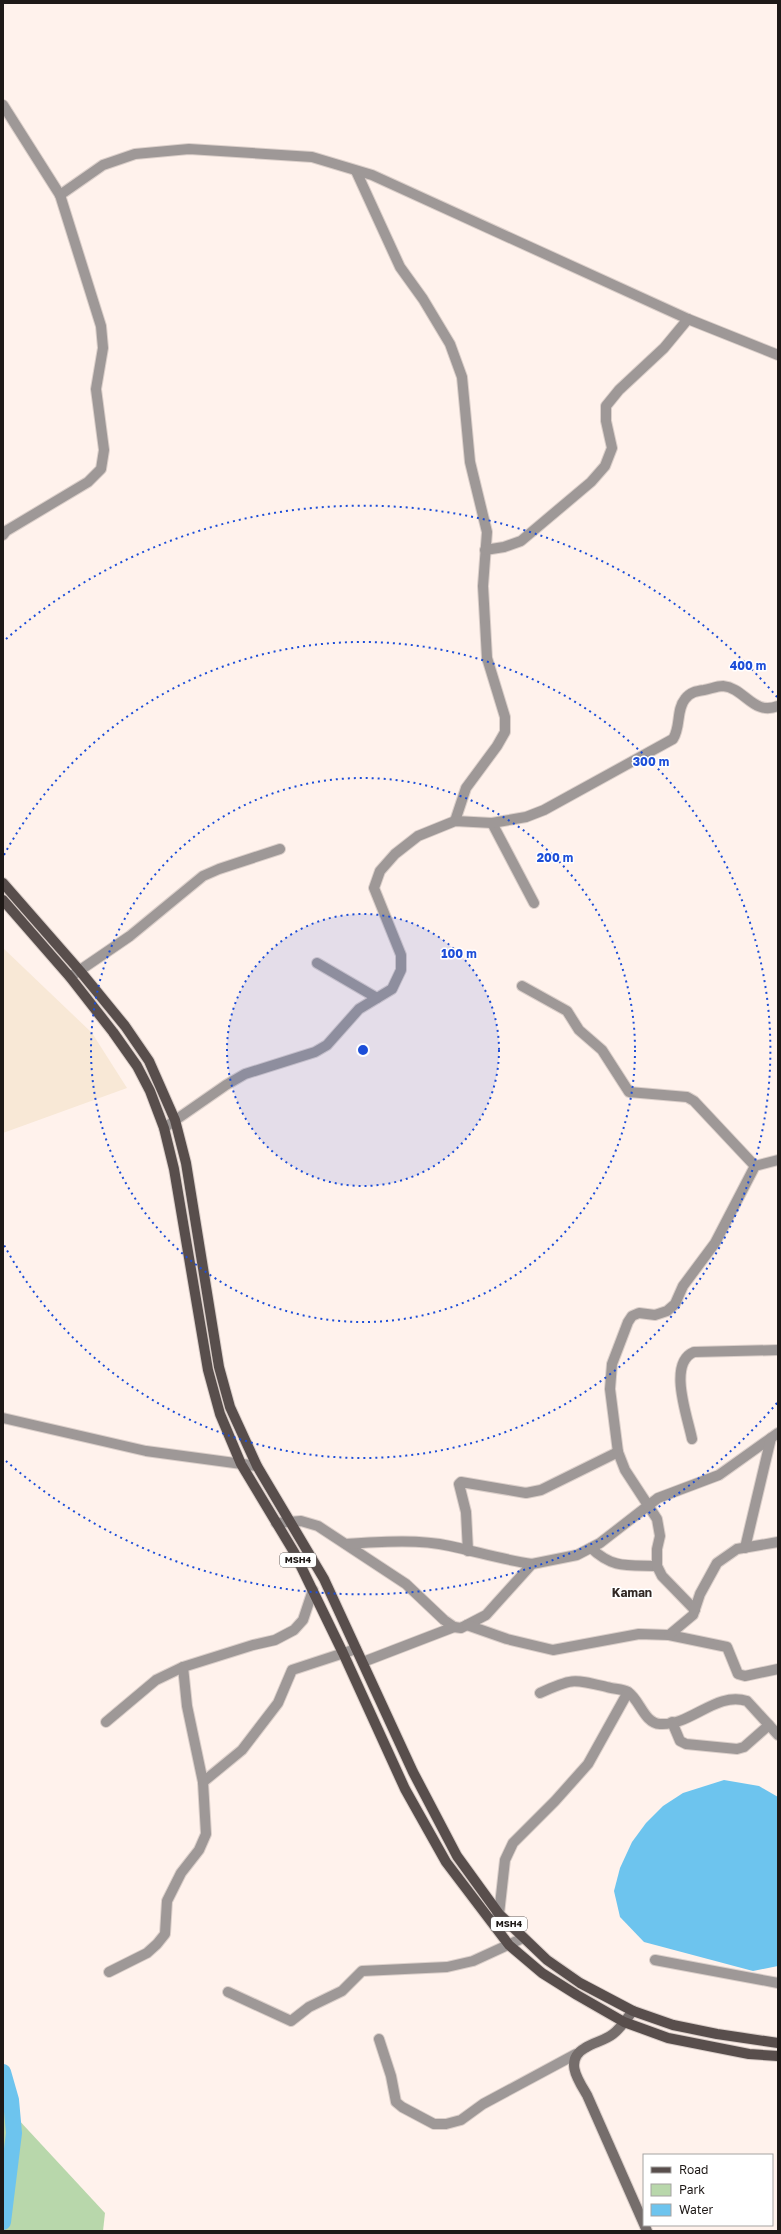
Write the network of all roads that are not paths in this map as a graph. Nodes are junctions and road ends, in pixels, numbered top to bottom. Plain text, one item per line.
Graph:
1 (3, 105) edge
2 (356, 171) junction
3 (60, 195) junction
4 (688, 319) junction
5 (778, 355) edge
6 (3, 536) edge
7 (485, 550) junction
8 (778, 706) edge
9 (455, 821) junction
10 (492, 823) junction
11 (280, 849) dead end
12 (3, 883) edge
13 (3, 900) edge
14 (534, 903) dead end
15 (317, 963) dead end
16 (80, 971) junction
17 (70, 977) junction
18 (522, 986) dead end
19 (377, 998) junction
20 (175, 1120) junction
21 (164, 1128) junction
22 (778, 1160) edge
23 (755, 1166) junction
24 (778, 1350) edge
25 (3, 1418) edge
26 (776, 1434) edge
27 (692, 1439) dead end
28 (618, 1452) junction
29 (241, 1464) junction
30 (257, 1466) junction
31 (649, 1506) junction
32 (291, 1522) junction
33 (276, 1523) junction
34 (778, 1542) edge
35 (346, 1544) junction
36 (591, 1548) junction
37 (745, 1548) junction
38 (468, 1551) junction
39 (532, 1564) junction
40 (657, 1566) junction
41 (313, 1590) junction
42 (695, 1610) junction
43 (467, 1625) junction
44 (454, 1626) junction
45 (669, 1635) junction
46 (356, 1649) junction
47 (343, 1654) junction
48 (363, 1662) junction
49 (183, 1667) junction
50 (778, 1670) edge
51 (628, 1692) junction
52 (540, 1693) dead end
53 (106, 1722) dead end
54 (672, 1722) junction
55 (769, 1726) junction
56 (778, 1735) edge
57 (203, 1782) junction
58 (499, 1914) junction
59 (490, 1923) junction
60 (523, 1938) junction
61 (509, 1945) junction
62 (655, 1960) dead end
63 (109, 1972) dead end
64 (778, 1983) edge
65 (228, 1992) dead end
66 (633, 2011) junction
67 (624, 2022) junction
68 (379, 2039) dead end
69 (778, 2043) edge
70 (576, 2054) junction
71 (778, 2056) edge
72 (643, 2222) edge

1 - 3 street
2 - 3 street
2 - 4 street
2 - 7 street
3 - 6 street
4 - 5 street
4 - 7 street
7 - 9 street
8 - 10 street
9 - 10 street
9 - 19 street
10 - 14 street
11 - 16 street
12 - 16 main road, MSH4
13 - 17 main road, MSH4
15 - 19 street
16 - 17 street
16 - 20 main road, MSH4
17 - 21 main road, MSH4
18 - 23 street
19 - 20 street
20 - 21 street
20 - 30 main road, MSH4
21 - 29 main road, MSH4
22 - 23 street
23 - 28 street
24 - 27 street
25 - 29 street
26 - 31 street
26 - 37 street
28 - 31 street
28 - 38 street
29 - 30 street
29 - 33 main road, MSH4
30 - 32 main road, MSH4
31 - 36 street
31 - 40 street
32 - 33 street
32 - 35 street
32 - 46 main road, MSH4
33 - 41 main road, MSH4
34 - 37 street
35 - 38 street
35 - 44 street
36 - 39 street
36 - 40 street
37 - 42 street
38 - 39 street
39 - 43 street
40 - 42 street
41 - 47 main road, MSH4
41 - 49 street
42 - 45 street
43 - 44 street
43 - 45 street
44 - 48 street
45 - 50 street
46 - 47 street
46 - 48 main road, MSH4
47 - 57 street
47 - 59 main road, MSH4
48 - 58 main road, MSH4
49 - 53 street
49 - 57 street
51 - 52 street
51 - 54 street
51 - 58 street
54 - 55 street
54 - 55 street
55 - 56 street
57 - 63 street
58 - 59 street
58 - 60 main road, MSH4
59 - 61 main road, MSH4
60 - 61 street
60 - 66 main road, MSH4
61 - 65 street
61 - 67 main road, MSH4
62 - 64 street
66 - 67 street
66 - 69 main road, MSH4
67 - 70 street
67 - 71 main road, MSH4
68 - 70 street
70 - 72 street

